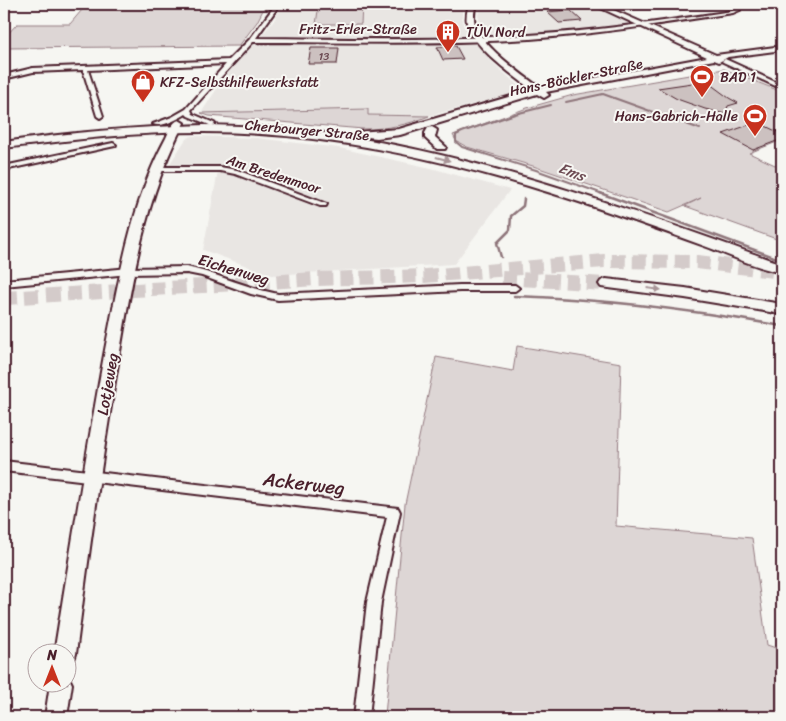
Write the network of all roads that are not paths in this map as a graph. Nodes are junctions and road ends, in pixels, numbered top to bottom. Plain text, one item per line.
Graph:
1 (12, 4) edge
2 (278, 4) edge
3 (472, 4) edge
4 (595, 4) edge
5 (734, 4) edge
6 (4, 7) edge
7 (644, 25) junction
8 (482, 39) junction
9 (252, 40) junction
10 (778, 49) edge
11 (721, 60) junction
12 (231, 62) junction
13 (85, 68) junction
14 (4, 77) edge
15 (782, 86) edge
16 (542, 93) junction
17 (188, 110) junction
18 (100, 116) dead end
19 (156, 124) junction
20 (212, 124) junction
21 (177, 126) junction
22 (432, 130) junction
23 (360, 138) junction
24 (4, 139) edge
25 (397, 140) junction
26 (4, 145) edge
27 (113, 145) dead end
28 (441, 148) junction
29 (4, 168) edge
30 (156, 169) junction
31 (323, 204) dead end
32 (599, 204) junction
33 (782, 269) edge
34 (129, 272) junction
35 (4, 283) edge
36 (606, 284) tunnel mouth
37 (515, 288) dead end
38 (782, 309) edge
39 (4, 466) edge
40 (90, 477) junction
41 (66, 644) edge
42 (59, 694) edge
43 (56, 717) edge
44 (362, 717) edge

1 - 6 street
2 - 9 street
3 - 8 street
4 - 7 street
5 - 7 street, Fritz-Erler-Straße
7 - 8 street, Fritz-Erler-Straße
7 - 11 street
8 - 9 street, Fritz-Erler-Straße
8 - 16 street
9 - 12 street
10 - 11 street, Hans-Böckler-Straße
11 - 15 street
11 - 16 street, Hans-Böckler-Straße
12 - 13 street
12 - 17 street
13 - 14 street
13 - 18 street
16 - 22 street, Hans-Böckler-Straße
16 - 25 street, Hans-Böckler-Straße
17 - 19 street
17 - 20 street
19 - 21 main road, Cherbourger Straße
19 - 24 main road, Cherbourger Straße
20 - 21 main road, Cherbourger Straße
20 - 23 main road, Cherbourger Straße
21 - 23 main road, Cherbourger Straße
21 - 26 main road, Cherbourger Straße
21 - 30 street, Lotjeweg
22 - 25 street, Hans-Böckler-Straße
22 - 28 street
23 - 25 main road, Cherbourger Straße
23 - 25 street, Hans-Böckler-Straße
25 - 28 main road, Cherbourger Straße
25 -> 32 main road, Cherbourger Straße
27 - 29 street
28 - 32 main road, Cherbourger Straße
30 - 31 street, Am Bredenmoor
30 - 34 street, Lotjeweg
32 - 33 main road, Cherbourger Straße
34 - 35 street, Eichenweg
34 - 37 street, Eichenweg
34 - 40 street, Lotjeweg
36 -> 38 main road
39 - 40 street, Ackerweg
40 - 41 street, Lotjeweg
40 - 44 street, Ackerweg
42 - 43 street

